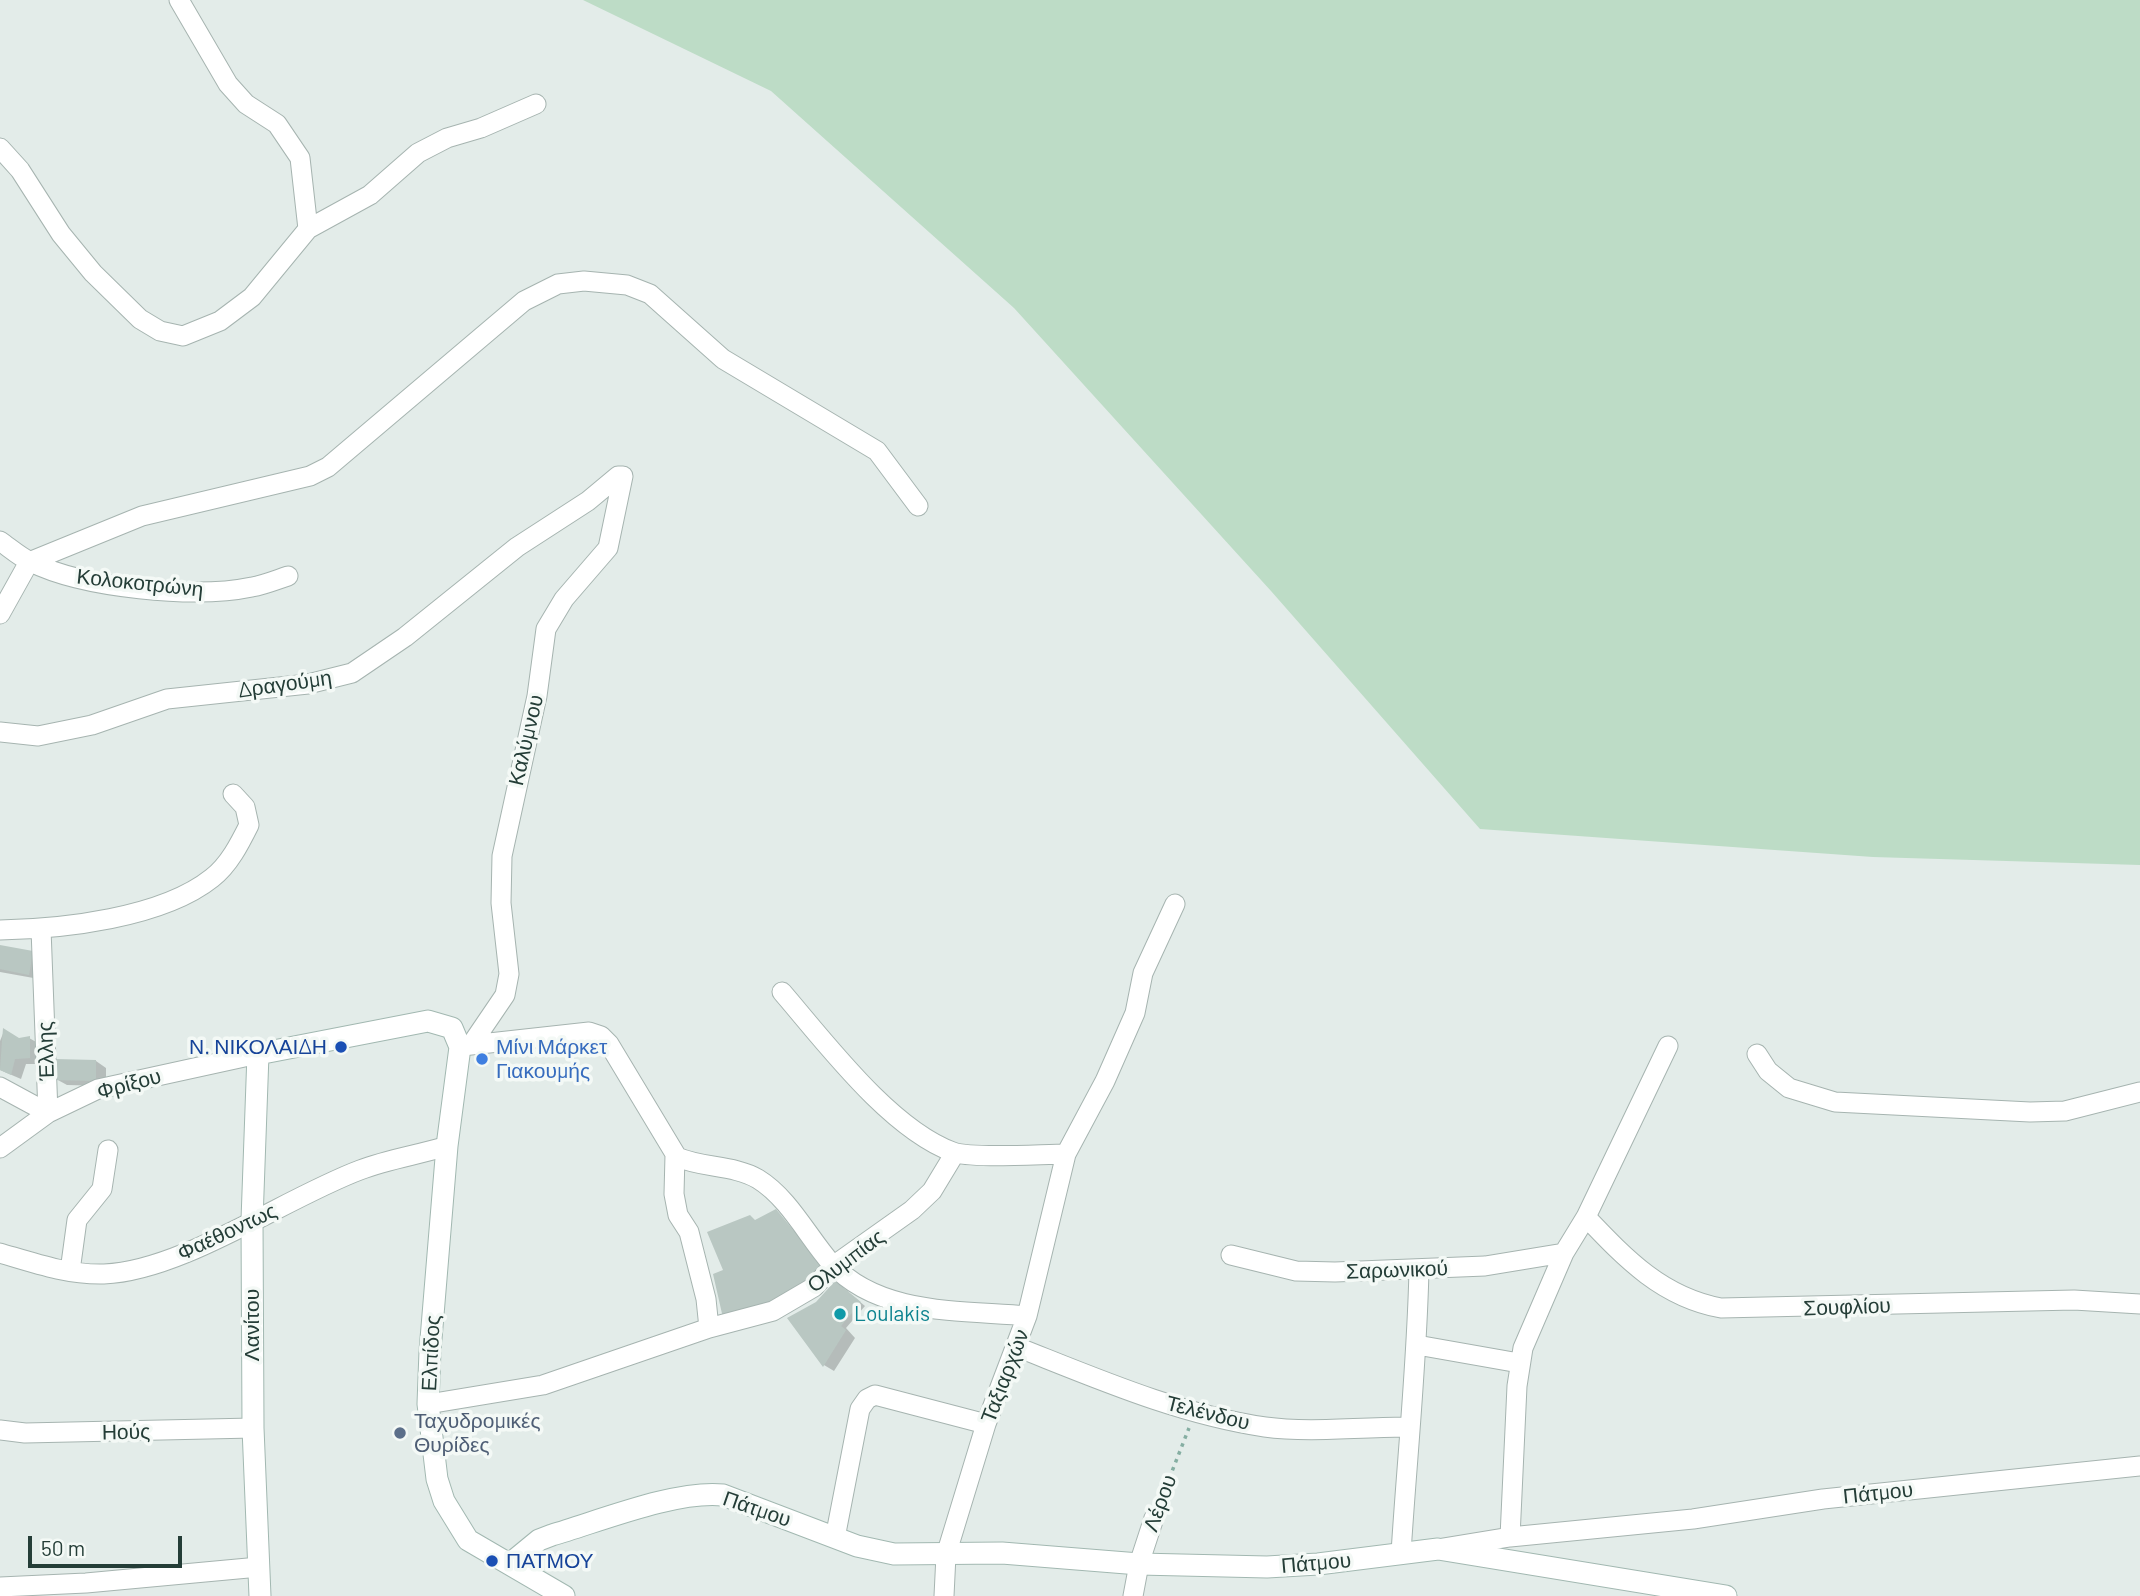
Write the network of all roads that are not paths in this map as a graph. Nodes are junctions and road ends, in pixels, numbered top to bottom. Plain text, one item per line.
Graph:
1 (178, 0) edge
2 (536, 104) dead end
3 (0, 148) edge
4 (308, 229) junction
5 (599, 490) joint
6 (918, 506) dead end
7 (0, 541) edge
8 (29, 562) junction
9 (288, 576) dead end
10 (0, 614) edge
11 (0, 732) edge
12 (233, 793) dead end
13 (1175, 904) dead end
14 (40, 929) junction
15 (0, 930) edge
16 (782, 992) dead end
17 (465, 1046) junction
18 (1668, 1046) dead end
19 (258, 1054) junction
20 (1757, 1054) dead end
21 (0, 1087) edge
22 (2140, 1092) edge
23 (48, 1113) junction
24 (447, 1146) junction
25 (0, 1148) edge
26 (108, 1150) dead end
27 (955, 1153) junction
28 (1066, 1154) junction
29 (675, 1155) junction
30 (1586, 1217) junction
31 (252, 1220) junction
32 (0, 1253) edge
33 (1564, 1253) junction
34 (1231, 1255) dead end
35 (833, 1266) junction
36 (1419, 1269) junction
37 (70, 1271) junction
38 (2140, 1304) edge
39 (1027, 1316) junction
40 (709, 1328) junction
41 (1417, 1345) junction
42 (1017, 1347) junction
43 (1519, 1363) junction
44 (428, 1404) junction
45 (985, 1424) junction
46 (1408, 1427) junction
47 (253, 1428) junction
48 (0, 1430) edge
49 (2140, 1466) edge
50 (1154, 1517) road end
51 (1510, 1537) junction
52 (835, 1538) junction
53 (1438, 1549) junction
54 (1401, 1553) junction
55 (946, 1555) junction
56 (511, 1563) junction
57 (1139, 1563) junction
58 (259, 1567) junction
59 (0, 1587) edge
60 (260, 1596) edge
61 (564, 1596) edge
62 (944, 1596) edge
63 (1133, 1596) edge
64 (1726, 1596) edge

1 - 4 street
2 - 4 street
3 - 4 street
5 - 11 street, Δραγούμη
5 - 17 street, Καλύμνου
6 - 8 street
7 - 8 street, Κολοκοτρώνη
8 - 9 street, Κολοκοτρώνη
8 - 10 street
12 - 14 street
13 - 28 street, Ταξιαρχών
14 - 15 street
14 - 23 street, Έλλης
16 - 27 street
17 - 19 street, Φρίξου
17 - 24 street, Ελπίδος
17 - 29 street
18 - 30 street
19 - 23 street, Φρίξου
19 - 31 street, Λανίτου
20 - 22 street
21 - 23 street
23 - 25 street
24 - 31 street, Φαέθοντως
24 - 44 street, Ελπίδος
26 - 37 street
27 - 28 street
27 - 35 street, Ολυμπίας
28 - 39 street, Ταξιαρχών
29 - 35 street
29 - 40 street
30 - 33 street
30 - 38 street, Σουφλίου
31 - 37 street, Φαέθοντως
31 - 47 street, Λανίτου
32 - 37 street, Φαέθοντως
33 - 36 street, Σαρωνικού
33 - 43 street
34 - 36 street, Σαρωνικού
35 - 39 street
35 - 40 street, Ολυμπίας
36 - 41 street
39 - 42 street, Ταξιαρχών
40 - 44 street, Ολυμπίας
41 - 43 street
41 - 46 street
42 - 45 street, Ταξιαρχών
42 - 46 street, Τελένδου
43 - 51 street
44 - 56 street, Ελπίδος
45 - 52 street
45 - 55 street, Ταξιαρχών
46 - 54 street
47 - 48 street, Ηούς
47 - 58 street, Λανίτου
49 - 51 street, Πάτμου
50 - 57 street, Λέρου
51 - 53 street, Πάτμου
52 - 55 street, Πάτμου
52 - 56 street, Πάτμου
53 - 54 street, Πάτμου
53 - 64 street
54 - 57 street, Πάτμου
55 - 57 street, Πάτμου
55 - 62 street, Ταξιαρχών
56 - 61 street, Ελπίδος
57 - 63 street, Λέρου
58 - 59 street
58 - 60 street, Λανίτου

